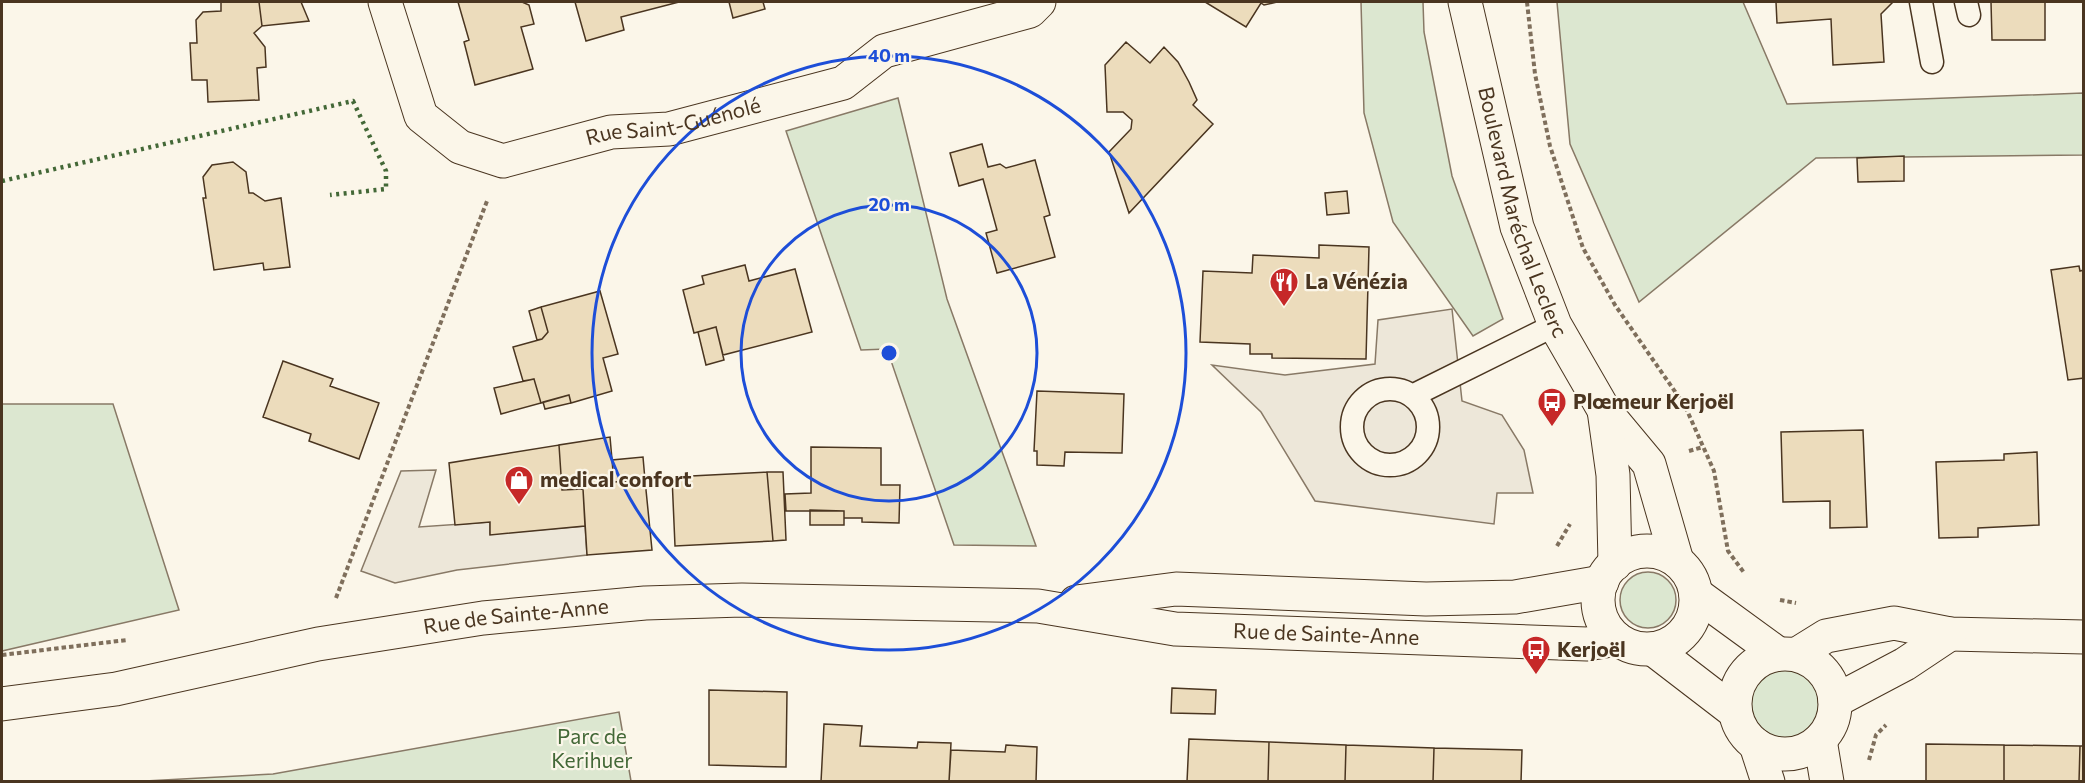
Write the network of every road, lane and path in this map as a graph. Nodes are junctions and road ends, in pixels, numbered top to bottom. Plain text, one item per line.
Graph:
1 (385, 2) edge
2 (1039, 2) edge
3 (1466, 2) edge
4 (1527, 2) edge
5 (1921, 2) edge
6 (1932, 62) dead end
7 (503, 161) junction
8 (1555, 325) junction
9 (1412, 396) dead end
10 (1604, 410) junction
11 (1677, 561) junction
12 (1609, 573) junction
13 (1748, 578) dead end
14 (1695, 594) junction
15 (1773, 598) dead end
16 (335, 601) dead end
17 (1804, 605) dead end
18 (1038, 606) junction
19 (1950, 634) junction
20 (2084, 636) edge
21 (1617, 639) junction
22 (1653, 649) junction
23 (1787, 654) junction
24 (1905, 664) junction
25 (1835, 701) junction
26 (2, 704) edge
27 (1735, 712) junction
28 (1820, 740) junction
29 (1756, 745) junction
30 (1867, 770) dead end
31 (1768, 782) edge
32 (1827, 782) edge

1 - 7 street
2 - 7 street, Rue Saint-Guénolé
3 - 8 street, Boulevard Maréchal Leclerc
4 - 13 path
5 - 6 lane
7 - 16 path
8 - 9 lane
8 - 10 street, Boulevard Maréchal Leclerc
10 - 11 street, Boulevard Maréchal Leclerc
10 - 12 street, Boulevard Maréchal Leclerc
11 - 12 street
11 - 14 street
12 - 18 street, Rue de Sainte-Anne
12 - 21 street
14 - 22 street
14 - 23 street
15 - 17 path
18 - 21 street, Rue de Sainte-Anne
18 - 26 street, Rue de Sainte-Anne
19 - 20 street
19 - 23 street
19 - 24 street
21 - 22 street
22 - 27 street
23 - 25 street
23 - 27 street
24 - 25 street
24 - 30 path
25 - 28 street
27 - 29 street
28 - 29 street
28 - 32 street
29 - 31 street

